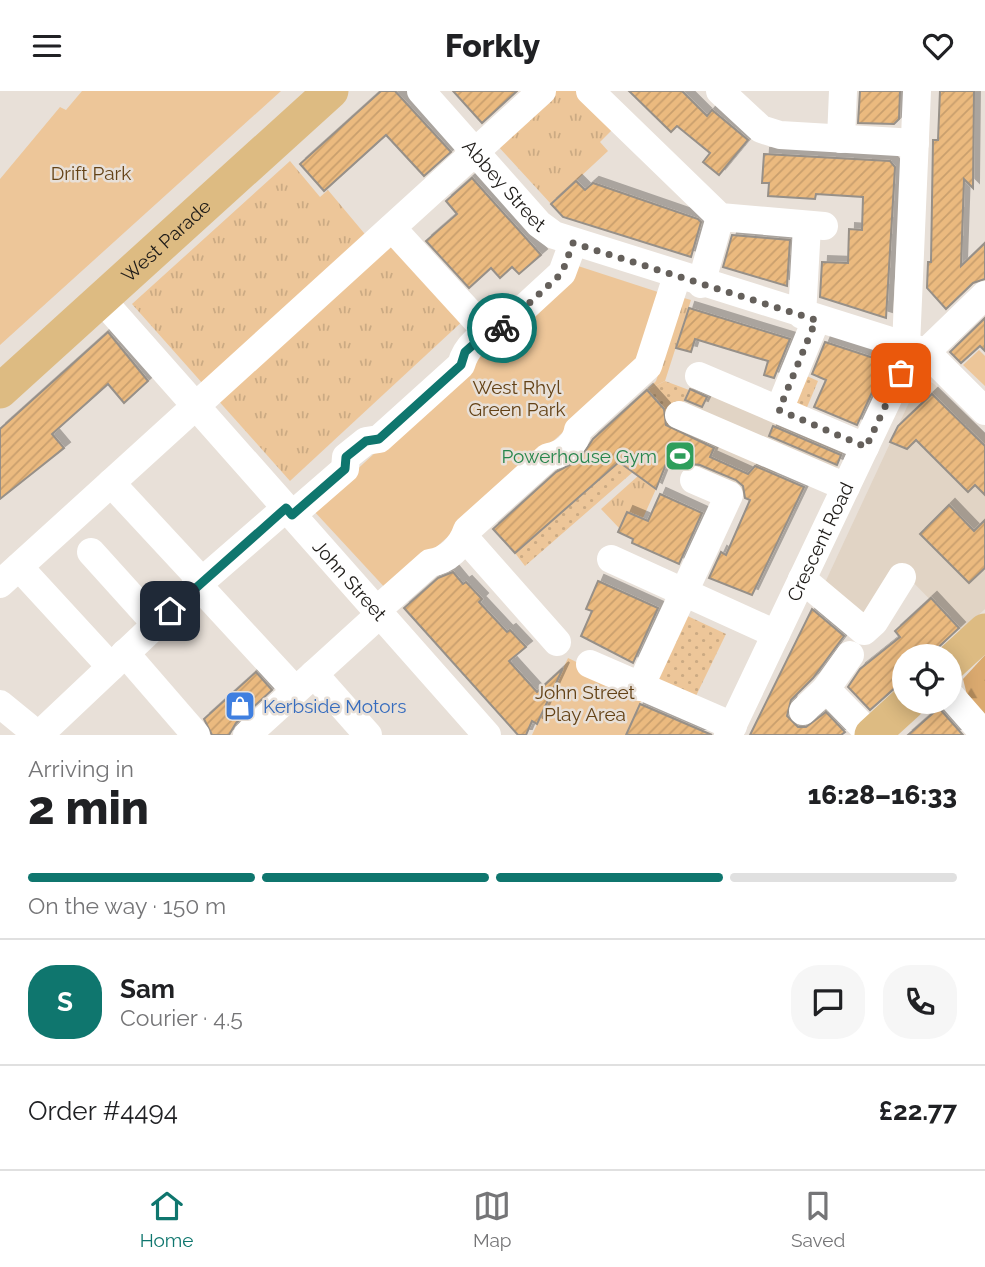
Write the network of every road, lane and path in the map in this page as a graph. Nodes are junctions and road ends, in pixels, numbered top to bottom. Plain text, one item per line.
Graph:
1 (331, 91) edge
2 (421, 91) edge
3 (542, 91) edge
4 (590, 91) edge
5 (720, 91) edge
6 (843, 91) edge
7 (917, 91) edge
8 (841, 139) junction
9 (915, 143) junction
10 (477, 152) junction
11 (720, 217) junction
12 (392, 228) junction
13 (573, 243) junction
14 (689, 280) junction
15 (985, 296) edge
16 (102, 300) junction
17 (809, 318) junction
18 (487, 332) junction
19 (915, 349) junction
20 (699, 376) dead end
21 (0, 391) edge
22 (195, 406) junction
23 (779, 410) junction
24 (985, 411) edge
25 (680, 415) dead end
26 (866, 447) junction
27 (694, 480) dead end
28 (111, 483) junction
29 (846, 487) junction
30 (289, 512) junction
31 (470, 530) junction
32 (91, 552) dead end
33 (611, 559) dead end
34 (9, 575) edge
35 (902, 577) dead end
36 (802, 579) junction
37 (200, 583) junction
38 (536, 591) dead end
39 (684, 592) junction
40 (379, 613) junction
41 (156, 624) junction
42 (985, 631) edge
43 (776, 634) junction
44 (557, 642) dead end
45 (962, 652) edge
46 (850, 655) dead end
47 (118, 660) junction
48 (590, 664) dead end
49 (305, 682) junction
50 (640, 687) junction
51 (826, 689) junction
52 (0, 704) edge
53 (962, 709) edge
54 (803, 711) dead end
55 (895, 714) edge
56 (730, 730) edge
57 (39, 735) edge
58 (196, 735) edge
59 (247, 735) edge
60 (368, 735) edge
61 (487, 735) edge
62 (872, 735) edge
63 (985, 735) edge

1 - 16 main road, West Parade
2 - 10 street, Abbey Street
3 - 10 street
4 - 11 street
5 - 8 street
6 - 8 street
7 - 9 street, Crescent Road
8 - 9 street
9 - 19 street, Crescent Road
10 - 12 street
10 - 13 street, Abbey Street
11 - 14 street
11 - 17 street
12 - 18 street
12 - 22 street
13 - 14 street, Abbey Street
13 - 18 street
14 - 17 street, Abbey Street
14 - 31 street
15 - 19 street
16 - 21 main road, West Parade
16 - 22 street, John Street
17 - 19 street, Abbey Street
17 - 23 street
18 - 30 street
19 - 24 street
19 - 26 street, Crescent Road
20 - 23 street
22 - 28 street
22 - 30 street, John Street
23 - 26 street
25 - 29 street
26 - 29 street, Crescent Road
27 - 39 street
28 - 34 street
28 - 37 street
29 - 36 street, Crescent Road
30 - 37 street
30 - 40 street, John Street
31 - 38 street
31 - 40 street
31 - 44 street
32 - 41 street
33 - 39 street
34 - 47 street
35 - 36 street
36 - 43 street, Crescent Road
37 - 41 street
37 - 49 street
39 - 43 street
39 - 50 street
40 - 49 street
40 - 61 street, John Street
41 - 47 street
42 - 45 main road
43 - 56 street, Crescent Road
46 - 51 street
47 - 57 street
47 - 58 street
48 - 50 street
49 - 59 street
49 - 60 street
50 - 56 street
51 - 54 street
51 - 62 street
52 - 57 street
53 - 63 street
55 - 62 main road

